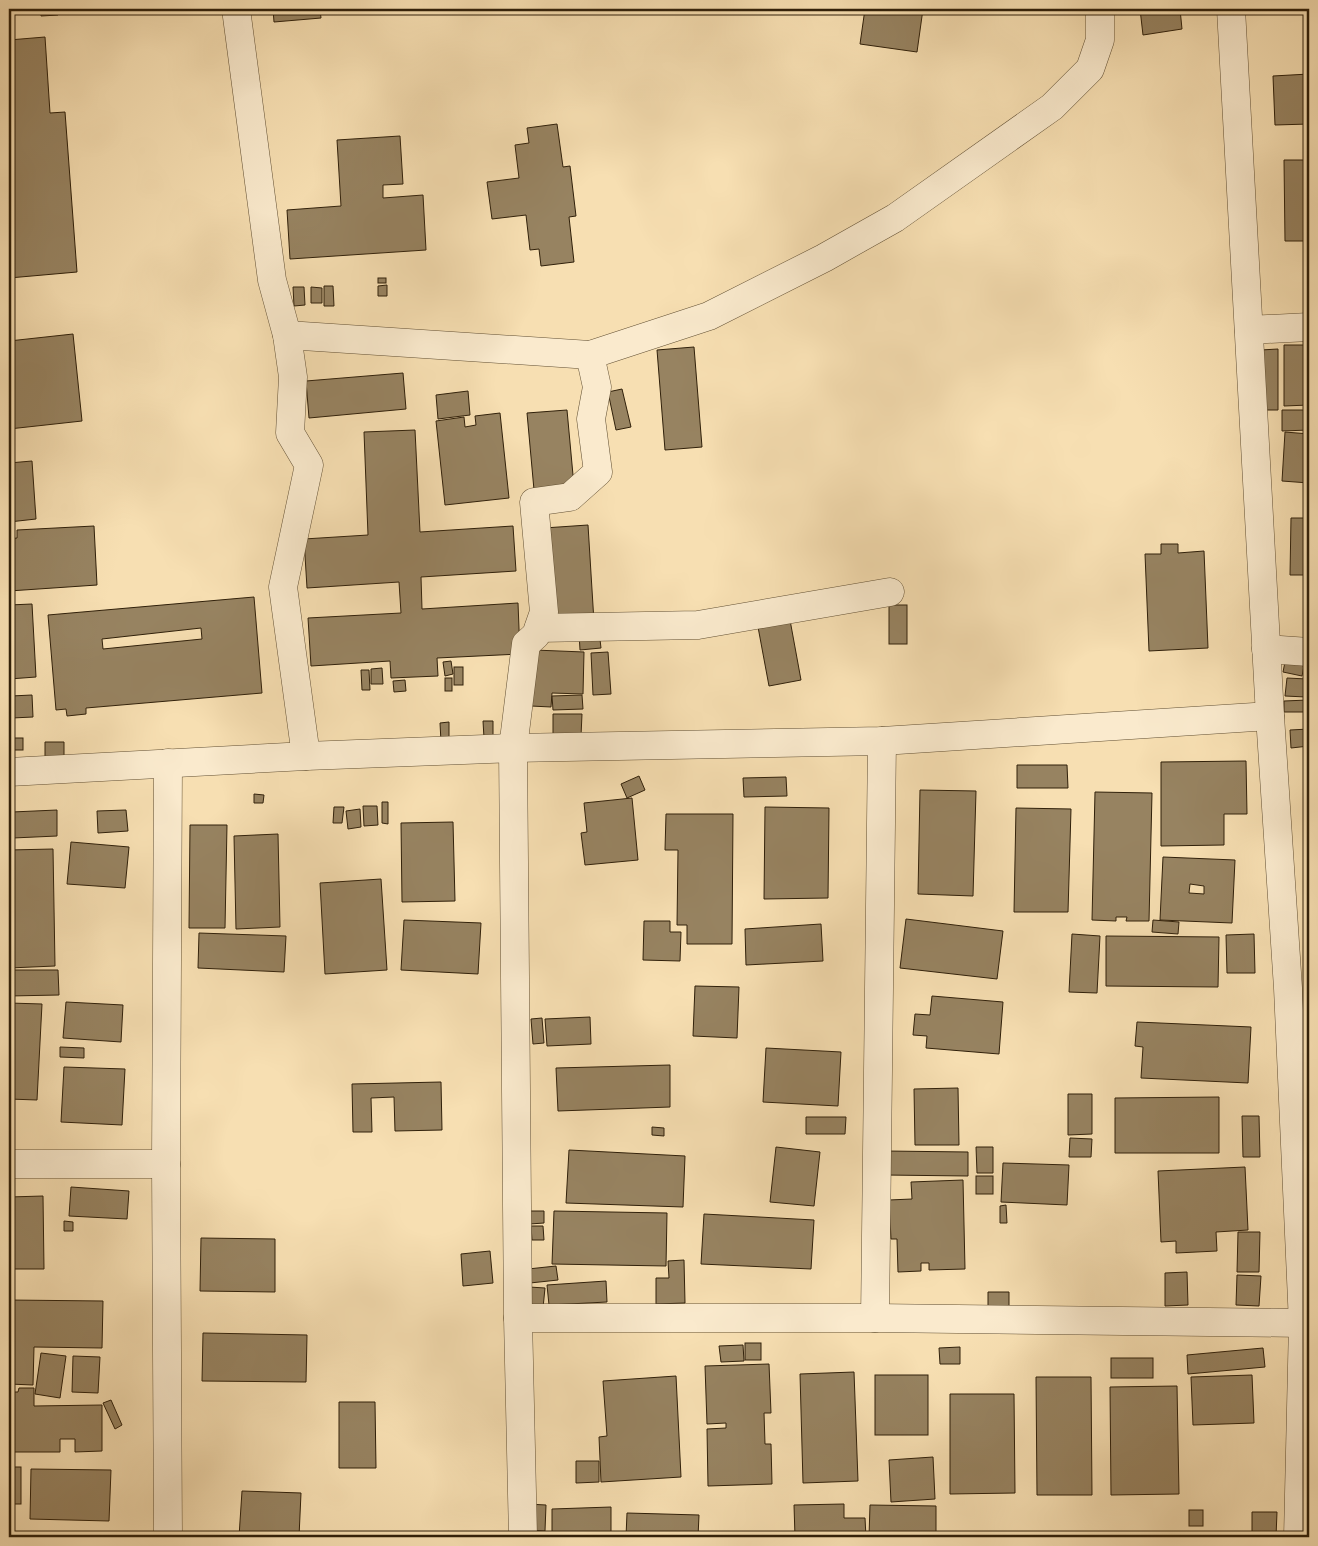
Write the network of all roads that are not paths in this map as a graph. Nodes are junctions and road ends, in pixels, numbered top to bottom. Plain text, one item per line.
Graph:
1 (236, 9) edge
2 (1100, 9) edge
3 (1231, 9) edge
4 (1309, 327) edge
5 (1249, 330) junction
6 (287, 335) junction
7 (590, 355) junction
8 (890, 592) dead end
9 (539, 628) junction
10 (1266, 649) junction
11 (1309, 652) edge
12 (1270, 716) junction
13 (882, 741) junction
14 (513, 748) junction
15 (306, 756) junction
16 (168, 763) junction
17 (9, 772) edge
18 (1298, 988) edge
19 (9, 1164) edge
20 (166, 1164) junction
21 (518, 1318) junction
22 (875, 1318) junction
23 (1306, 1321) edge
24 (168, 1537) edge
25 (523, 1537) edge
26 (1298, 1537) edge

1 - 6 street
2 - 7 street
3 - 5 street
4 - 5 street
5 - 10 street
6 - 7 street
6 - 15 street
7 - 9 street
8 - 9 street
9 - 14 street
10 - 11 street
10 - 12 street
12 - 13 street
12 - 18 street
13 - 14 street
13 - 22 street
14 - 15 street
14 - 21 street
15 - 16 street
16 - 17 street
16 - 20 street
18 - 23 street
19 - 20 street
20 - 24 street
21 - 22 street
21 - 25 street
22 - 23 street
23 - 26 street

